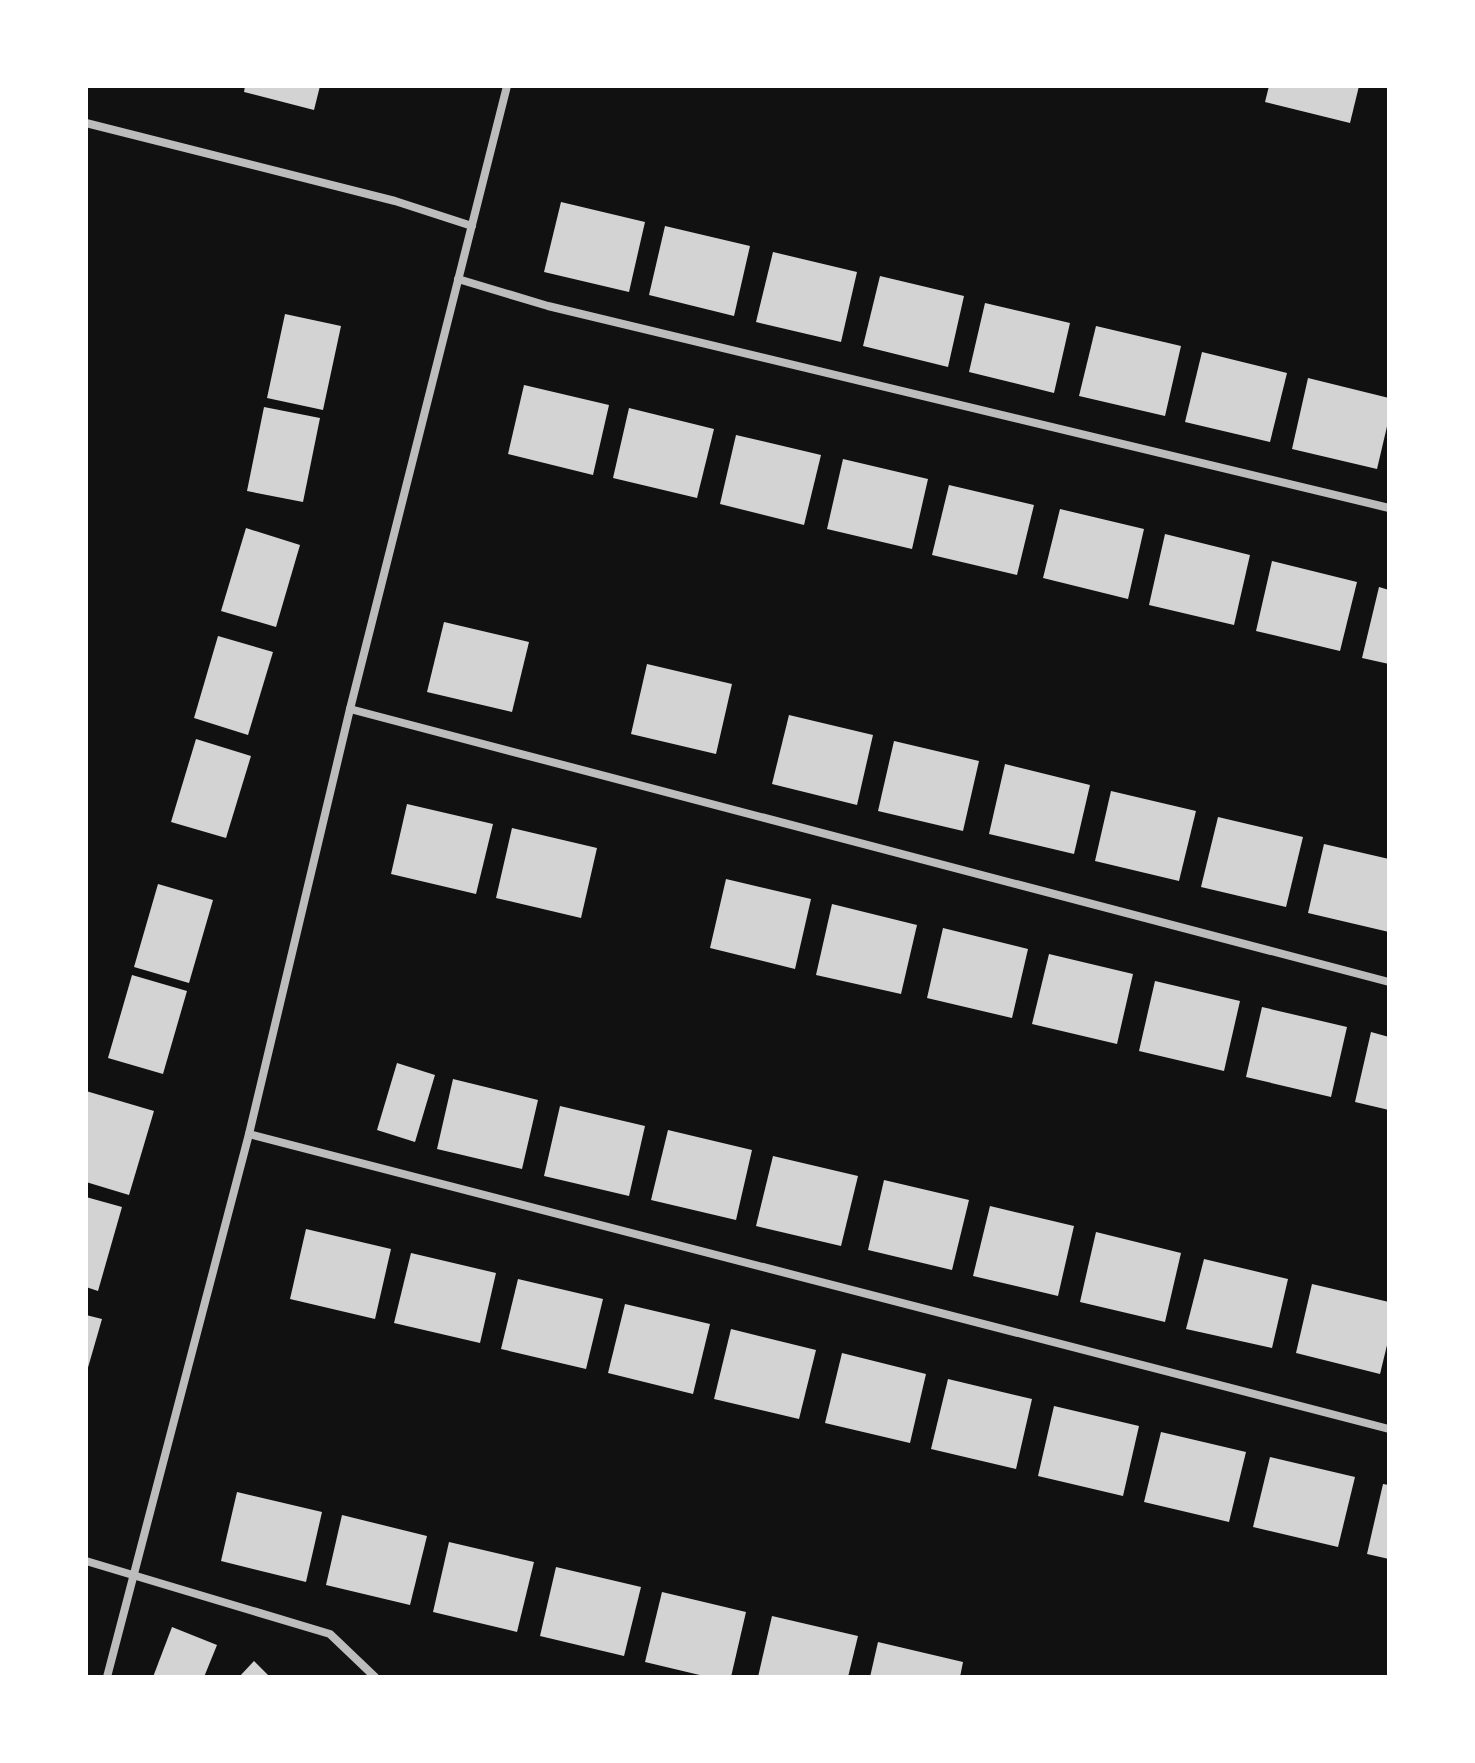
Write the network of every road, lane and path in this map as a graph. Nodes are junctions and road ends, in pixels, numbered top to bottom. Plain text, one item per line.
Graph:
1 (507, 86) edge
2 (86, 123) edge
3 (472, 226) junction
4 (458, 279) junction
5 (1389, 508) edge
6 (350, 709) junction
7 (1389, 982) edge
8 (249, 1134) junction
9 (1389, 1429) edge
10 (86, 1561) edge
11 (133, 1573) junction
12 (107, 1677) edge
13 (375, 1677) edge

1 - 3 street
2 - 3 street
3 - 4 street
4 - 5 street
4 - 6 street
6 - 7 street
6 - 8 street
8 - 9 street
8 - 11 street
10 - 11 street
11 - 12 street
11 - 13 street

